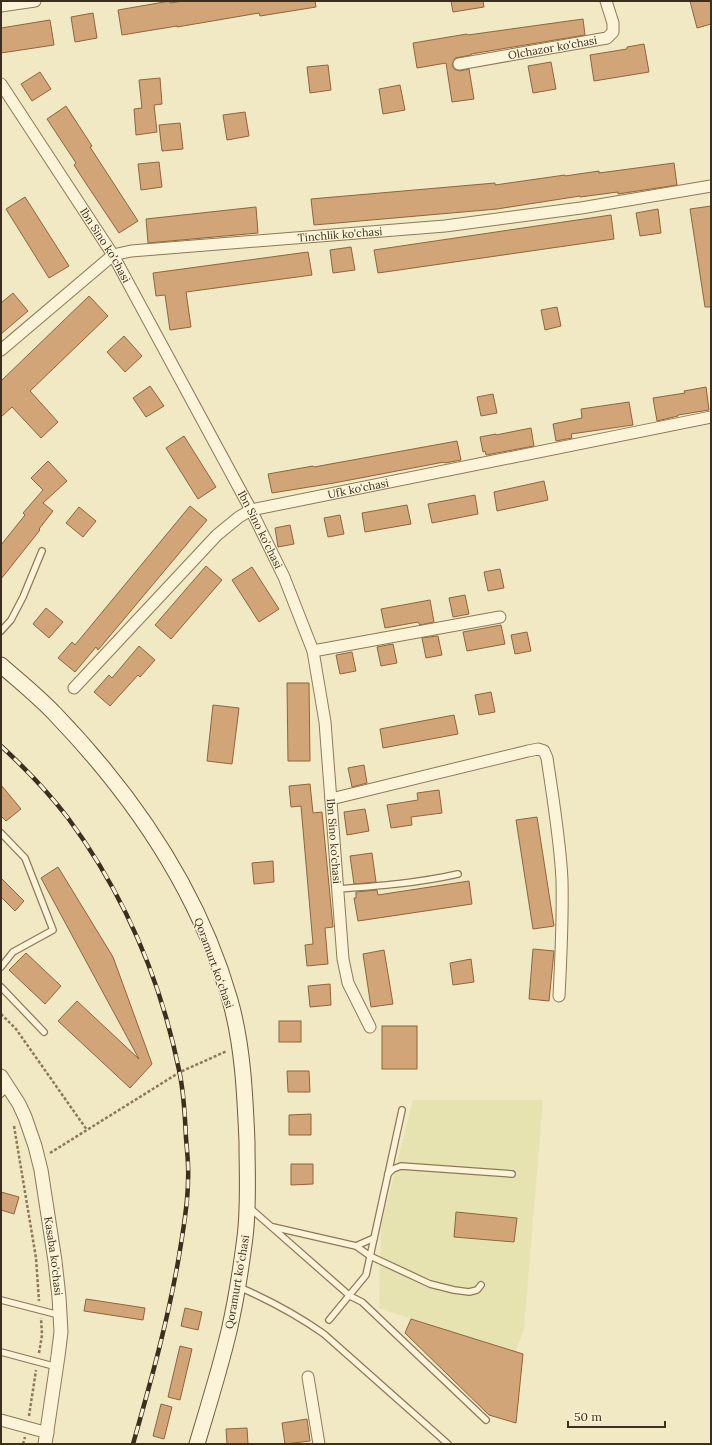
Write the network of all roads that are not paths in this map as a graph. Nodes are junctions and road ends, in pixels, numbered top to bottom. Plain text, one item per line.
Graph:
1 (35, 1) edge
2 (606, 1) edge
3 (1, 6) edge
4 (459, 64) dead end
5 (1, 84) edge
6 (711, 186) edge
7 (113, 255) junction
8 (1, 350) edge
9 (711, 417) edge
10 (251, 510) junction
11 (42, 551) dead end
12 (500, 617) dead end
13 (1, 631) edge
14 (313, 651) junction
15 (1, 665) edge
16 (1, 673) edge
17 (74, 688) dead end
18 (331, 799) junction
19 (1, 833) edge
20 (458, 874) dead end
21 (338, 889) junction
22 (1, 967) edge
23 (1, 987) edge
24 (559, 996) dead end
25 (370, 1027) dead end
26 (44, 1032) dead end
27 (3, 1086) edge
28 (402, 1110) dead end
29 (388, 1174) junction
30 (512, 1174) dead end
31 (248, 1207) junction
32 (271, 1227) junction
33 (374, 1238) junction
34 (356, 1246) junction
35 (370, 1256) junction
36 (481, 1285) dead end
37 (237, 1286) junction
38 (350, 1296) junction
39 (1, 1300) edge
40 (60, 1315) junction
41 (330, 1320) dead end
42 (1, 1352) edge
43 (57, 1367) junction
44 (308, 1377) dead end
45 (1, 1420) edge
46 (486, 1420) dead end
47 (47, 1438) edge
48 (189, 1444) edge
49 (197, 1444) edge
50 (319, 1444) edge
51 (448, 1444) edge

1 - 3 street
2 - 4 street, Olchazor ko'chasi
5 - 7 street, Ibn Sino ko'chasi
6 - 7 street, Tinchlik ko'chasi
7 - 8 street, Tinchlik ko'chasi
7 - 10 street, Ibn Sino ko'chasi
9 - 10 street, Ufk ko'chasi
10 - 14 street, Ibn Sino ko'chasi
10 - 17 street, Ufk ko'chasi
11 - 13 lane
12 - 14 street
14 - 18 street, Ibn Sino ko'chasi
15 - 31 main road, Qoramurt koʻchasi
16 - 48 main road, Qoramurt koʻchasi
18 - 21 street, Ibn Sino ko'chasi
18 - 24 street
19 - 22 lane
20 - 21 lane
21 - 25 street, Ibn Sino ko'chasi
23 - 26 lane
27 - 40 street, Kasaba ko'chasi
28 - 29 lane
29 - 30 lane
29 - 33 lane
31 - 32 lane
31 - 37 main road, Qoramurt koʻchasi
32 - 34 lane
32 - 38 lane
33 - 34 lane
33 - 35 lane
34 - 35 lane
35 - 36 lane
35 - 38 lane
37 - 49 main road, Qoramurt koʻchasi
37 - 51 lane
38 - 41 lane
38 - 46 lane
39 - 40 lane
40 - 43 street, Kasaba ko'chasi
42 - 43 lane
43 - 47 street, Kasaba ko'chasi
44 - 50 street
45 - 47 street

